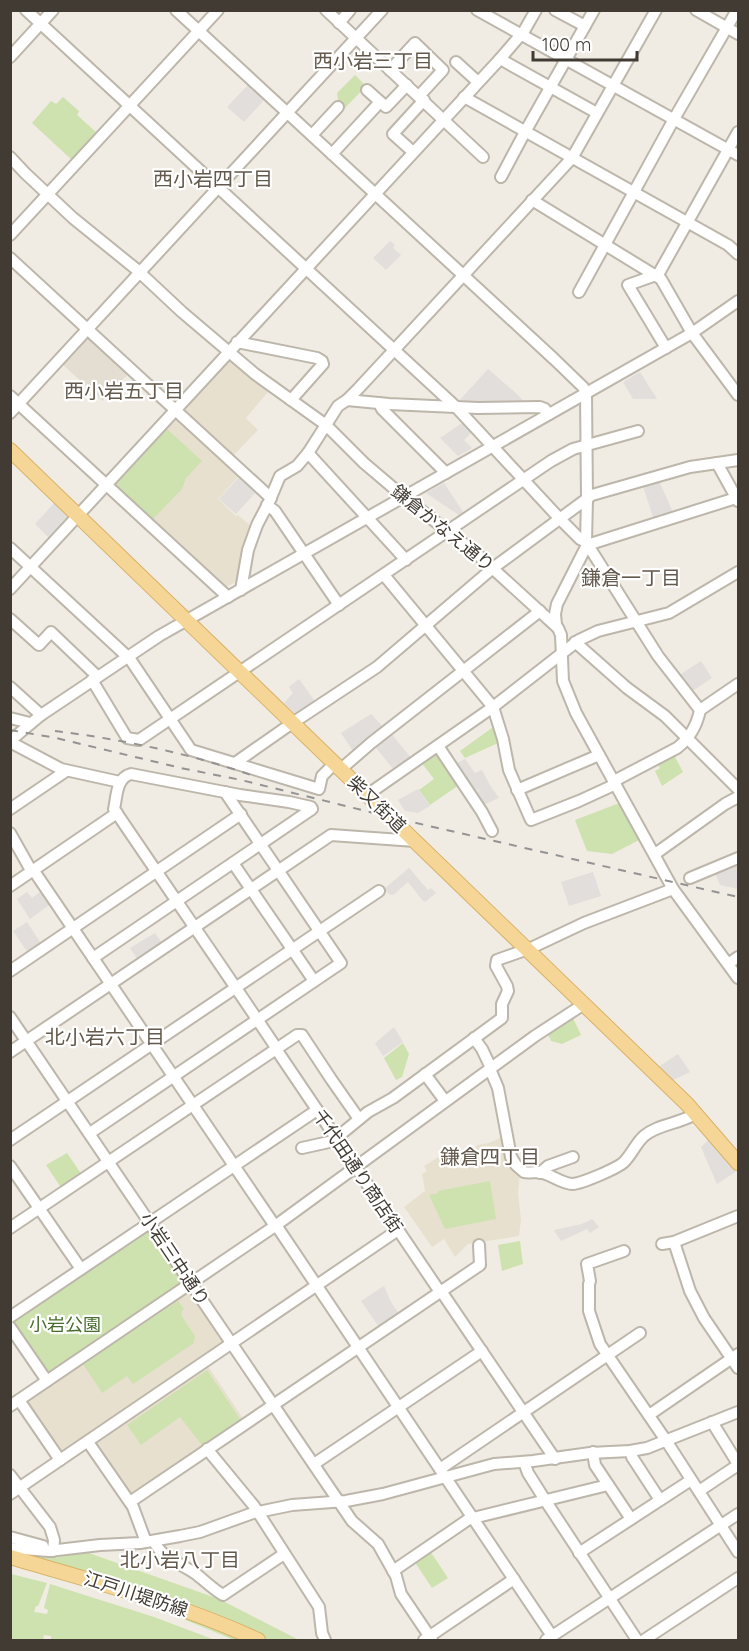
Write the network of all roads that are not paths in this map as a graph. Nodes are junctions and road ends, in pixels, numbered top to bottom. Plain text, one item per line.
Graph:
1 (26, 10) edge
2 (53, 10) edge
3 (176, 10) edge
4 (218, 10) edge
5 (326, 10) edge
6 (350, 10) edge
7 (382, 10) edge
8 (477, 10) edge
9 (536, 10) edge
10 (555, 10) edge
11 (594, 10) edge
12 (656, 10) edge
13 (696, 10) edge
14 (737, 10) edge
15 (339, 23) junction
16 (41, 24) junction
17 (585, 26) junction
18 (727, 28) junction
19 (199, 31) junction
20 (738, 34) edge
21 (521, 35) junction
22 (356, 38) junction
23 (10, 57) edge
24 (500, 59) junction
25 (566, 60) junction
26 (456, 62) dead end
27 (390, 70) junction
28 (478, 82) junction
29 (407, 85) junction
30 (614, 86) junction
31 (551, 87) junction
32 (367, 90) dead end
33 (464, 97) junction
34 (422, 98) junction
35 (380, 102) junction
36 (130, 106) junction
37 (338, 107) dead end
38 (287, 113) junction
39 (597, 114) junction
40 (444, 119) junction
41 (674, 119) junction
42 (525, 132) junction
43 (738, 132) edge
44 (312, 135) junction
45 (413, 152) junction
46 (734, 153) edge
47 (332, 154) junction
48 (483, 157) dead end
49 (10, 158) edge
50 (572, 158) junction
51 (501, 177) dead end
52 (218, 188) junction
53 (633, 193) junction
54 (48, 194) junction
55 (375, 194) junction
56 (532, 200) junction
57 (687, 222) junction
58 (10, 235) edge
59 (604, 244) junction
60 (738, 254) edge
61 (10, 258) edge
62 (306, 268) junction
63 (140, 273) junction
64 (463, 275) junction
65 (656, 275) junction
66 (579, 292) dead end
67 (738, 302) edge
68 (87, 329) junction
69 (692, 333) junction
70 (237, 342) junction
71 (666, 348) junction
72 (393, 349) junction
73 (229, 351) junction
74 (586, 393) junction
75 (738, 395) edge
76 (349, 398) junction
77 (15, 400) edge
78 (291, 400) junction
79 (379, 403) junction
80 (456, 407) junction
81 (175, 410) junction
82 (10, 413) edge
83 (549, 414) junction
84 (326, 425) junction
85 (638, 431) dead end
86 (493, 446) junction
87 (586, 446) junction
88 (10, 450) edge
89 (308, 453) junction
90 (738, 460) edge
91 (717, 463) junction
92 (446, 473) junction
93 (524, 480) junction
94 (106, 484) junction
95 (404, 497) junction
96 (587, 499) junction
97 (737, 499) edge
98 (269, 500) junction
99 (78, 515) junction
100 (367, 518) junction
101 (560, 519) junction
102 (448, 532) junction
103 (586, 544) junction
104 (10, 548) edge
105 (304, 554) junction
106 (406, 560) junction
107 (31, 567) junction
108 (493, 568) junction
109 (738, 572) edge
110 (384, 575) junction
111 (10, 589) edge
112 (242, 590) junction
113 (228, 597) junction
114 (339, 605) junction
115 (540, 611) junction
116 (10, 619) edge
117 (187, 620) junction
118 (636, 621) junction
119 (426, 626) junction
120 (558, 628) junction
121 (575, 642) junction
122 (561, 653) junction
123 (128, 656) junction
124 (463, 670) junction
125 (240, 672) junction
126 (95, 678) junction
127 (738, 684) edge
128 (10, 687) edge
129 (493, 707) junction
130 (700, 710) junction
131 (41, 715) junction
132 (10, 718) edge
133 (170, 720) junction
134 (30, 723) junction
135 (293, 723) junction
136 (688, 739) junction
137 (10, 742) edge
138 (438, 746) junction
139 (599, 755) junction
140 (236, 763) junction
141 (338, 766) junction
142 (66, 771) junction
143 (120, 782) junction
144 (615, 782) junction
145 (738, 789) edge
146 (517, 790) junction
147 (225, 792) junction
148 (367, 795) junction
149 (738, 797) edge
150 (10, 809) edge
151 (117, 813) junction
152 (241, 814) junction
153 (492, 831) dead end
154 (11, 836) edge
155 (415, 841) junction
156 (261, 844) junction
157 (655, 854) junction
158 (738, 858) edge
159 (233, 863) junction
160 (279, 870) junction
161 (33, 871) junction
162 (157, 871) junction
163 (690, 878) dead end
164 (10, 886) edge
165 (252, 888) junction
166 (673, 889) junction
167 (379, 891) dead end
168 (177, 901) junction
169 (194, 927) junction
170 (73, 928) junction
171 (320, 931) junction
172 (292, 949) junction
173 (527, 949) junction
174 (738, 957) edge
175 (93, 958) junction
176 (728, 964) junction
177 (10, 971) edge
178 (738, 978) edge
179 (314, 981) junction
180 (110, 984) junction
181 (236, 988) junction
182 (584, 1004) junction
183 (10, 1017) edge
184 (257, 1020) junction
185 (474, 1038) junction
186 (27, 1041) junction
187 (151, 1044) junction
188 (276, 1049) junction
189 (10, 1052) edge
190 (491, 1068) junction
191 (425, 1074) junction
192 (173, 1077) junction
193 (68, 1101) junction
194 (445, 1101) junction
195 (192, 1105) junction
196 (317, 1110) junction
197 (695, 1114) junction
198 (359, 1119) junction
199 (90, 1133) junction
200 (335, 1139) junction
201 (10, 1140) edge
202 (302, 1148) dead end
203 (573, 1157) dead end
204 (109, 1162) junction
205 (738, 1163) edge
206 (10, 1166) edge
207 (234, 1166) junction
208 (355, 1166) junction
209 (540, 1173) junction
210 (40, 1208) junction
211 (738, 1216) edge
212 (150, 1222) junction
213 (275, 1226) junction
214 (10, 1228) edge
215 (398, 1230) junction
216 (674, 1242) junction
217 (662, 1244) dead end
218 (479, 1245) dead end
219 (624, 1251) dead end
220 (81, 1269) junction
221 (191, 1282) junction
222 (318, 1286) junction
223 (440, 1291) junction
224 (10, 1317) edge
225 (10, 1327) edge
226 (640, 1333) dead end
227 (232, 1344) junction
228 (358, 1347) junction
229 (482, 1351) junction
230 (607, 1355) junction
231 (736, 1360) edge
232 (47, 1381) junction
233 (15, 1403) edge
234 (274, 1404) junction
235 (398, 1407) junction
236 (523, 1412) junction
237 (738, 1412) edge
238 (649, 1415) junction
239 (712, 1422) junction
240 (88, 1442) junction
241 (667, 1442) junction
242 (207, 1449) junction
243 (630, 1451) junction
244 (596, 1452) junction
245 (555, 1459) junction
246 (60, 1460) junction
247 (524, 1462) junction
248 (314, 1464) junction
249 (738, 1465) edge
250 (443, 1473) junction
251 (10, 1475) edge
252 (691, 1480) junction
253 (608, 1485) junction
254 (15, 1491) edge
255 (699, 1491) junction
256 (545, 1500) junction
257 (660, 1500) junction
258 (130, 1502) junction
259 (338, 1502) junction
260 (258, 1513) junction
261 (738, 1514) edge
262 (472, 1518) junction
263 (631, 1519) junction
264 (721, 1526) junction
265 (10, 1537) edge
266 (150, 1541) junction
267 (10, 1548) edge
268 (52, 1551) junction
269 (738, 1552) edge
270 (579, 1553) junction
271 (284, 1554) junction
272 (10, 1557) edge
273 (393, 1571) junction
274 (738, 1578) edge
275 (514, 1579) junction
276 (609, 1599) junction
277 (549, 1638) edge
278 (428, 1639) edge
279 (258, 1641) edge
280 (325, 1641) edge
281 (637, 1641) edge
282 (644, 1641) edge

1 - 16 street
2 - 16 street
3 - 19 street
4 - 19 street
5 - 15 street
6 - 15 street
7 - 22 street
8 - 21 street
9 - 21 street
10 - 17 street
11 - 17 street
12 - 30 street
13 - 18 street
14 - 18 street
15 - 22 street
16 - 23 street
16 - 36 street
17 - 25 street
18 - 20 street
18 - 41 street
19 - 36 street
19 - 38 street
21 - 24 street
21 - 25 street
22 - 27 street
22 - 38 street
24 - 28 street
24 - 31 street
25 - 30 street
25 - 31 street
26 - 28 street
27 - 29 street
27 - 34 street
28 - 33 street
29 - 34 street
29 - 35 street
30 - 39 street
30 - 41 street
31 - 39 street
31 - 42 street
32 - 35 street
33 - 40 street
33 - 42 street
34 - 40 street
34 - 45 street
35 - 47 street
36 - 52 street
36 - 54 street
37 - 44 street
38 - 44 street
38 - 52 street
39 - 50 street
40 - 45 street
40 - 48 street
41 - 46 street
41 - 53 street
42 - 50 street
42 - 51 street
43 - 46 street
44 - 47 street
45 - 55 street
46 - 57 street
47 - 55 street
49 - 54 street, 鎌倉かなえ通り
50 - 53 street
50 - 56 street
52 - 62 street
52 - 63 street
53 - 57 street
53 - 59 street
54 - 58 street
54 - 63 street, 鎌倉かなえ通り
55 - 62 street
55 - 64 street
56 - 59 street
56 - 64 street
57 - 60 street
57 - 65 street
59 - 65 street
59 - 66 street
61 - 68 street
62 - 70 street
62 - 72 street
63 - 68 street
63 - 73 street, 鎌倉かなえ通り
64 - 72 street
64 - 74 street
65 - 69 street
65 - 71 street
67 - 69 street
68 - 77 street
68 - 81 street
69 - 71 street
69 - 75 street
70 - 73 street
70 - 78 street
71 - 74 street
72 - 76 street
72 - 80 street
73 - 78 street, 鎌倉かなえ通り
73 - 81 street
74 - 83 street
74 - 87 street
76 - 79 street
76 - 84 street
77 - 82 street
77 - 94 street
78 - 84 street, 鎌倉かなえ通り
79 - 80 street
79 - 92 street
80 - 83 street
80 - 86 street
81 - 94 street
81 - 98 street
83 - 86 street
84 - 89 street
84 - 95 street, 鎌倉かなえ通り
85 - 87 street
86 - 92 street
86 - 93 street
87 - 93 street
87 - 96 street
88 - 99 main road, 柴又街道
89 - 98 street
89 - 100 street
90 - 91 street
91 - 96 street
91 - 97 street
92 - 95 street
93 - 101 street
93 - 102 street
94 - 99 street
94 - 113 street
95 - 100 street
95 - 102 street, 鎌倉かなえ通り
96 - 101 street
96 - 103 street
97 - 103 street
98 - 105 street
98 - 112 street
99 - 107 street
99 - 117 main road, 柴又街道
100 - 105 street
100 - 106 street
101 - 103 street
101 - 108 street
102 - 106 street
102 - 108 street, 鎌倉かなえ通り
103 - 118 street
103 - 120 street
104 - 107 street
105 - 112 street
105 - 114 street
106 - 110 street
107 - 111 street
107 - 123 street
108 - 115 street, 鎌倉かなえ通り
108 - 119 street
109 - 118 street
110 - 114 street
110 - 119 street
112 - 113 street
113 - 117 street
114 - 125 street
115 - 120 street, 鎌倉かなえ通り
115 - 124 street
116 - 126 street
117 - 123 street
117 - 125 main road, 柴又街道
118 - 121 street
118 - 130 street
119 - 124 street
119 - 135 street
120 - 122 street
121 - 122 street
121 - 136 street
122 - 129 street
122 - 139 street
123 - 126 street
123 - 133 street
124 - 129 street
124 - 141 street
125 - 133 street
125 - 135 main road, 柴又街道
126 - 131 street
126 - 133 street
127 - 130 street
128 - 131 street
129 - 138 street
129 - 146 street
130 - 136 street
131 - 134 street
132 - 134 street
133 - 140 street
134 - 137 street
135 - 140 street
135 - 141 main road, 柴又街道
136 - 144 street
136 - 145 street
137 - 142 street
138 - 148 street
138 - 153 street
139 - 144 street
139 - 146 street
140 - 141 street
141 - 148 main road, 柴又街道
142 - 143 street
142 - 150 street
143 - 147 street
143 - 151 street
144 - 146 street
144 - 157 street
147 - 152 street
147 - 156 street
148 - 155 main road, 柴又街道
149 - 157 street
151 - 161 street
151 - 162 street, 千代田通り商店街
152 - 156 street
152 - 162 street
154 - 161 street
155 - 160 street
155 - 173 main road, 柴又街道
156 - 159 street
156 - 160 street
157 - 166 street
158 - 163 street
159 - 165 street
159 - 168 street
160 - 165 street
160 - 171 street
161 - 164 street
161 - 170 street
162 - 168 street, 千代田通り商店街
162 - 170 street
165 - 169 street
165 - 172 street
166 - 173 street
166 - 176 street
167 - 171 street
168 - 169 street, 千代田通り商店街
168 - 175 street
169 - 180 street
169 - 181 street, 千代田通り商店街
170 - 175 street
170 - 177 street
171 - 172 street
171 - 179 street
172 - 179 street
172 - 181 street
173 - 182 main road, 柴又街道
173 - 185 street
174 - 176 street
175 - 180 street
176 - 178 street
179 - 184 street
180 - 186 street
180 - 187 street
181 - 184 street, 千代田通り商店街
181 - 187 street
182 - 190 street
182 - 197 main road, 柴又街道
183 - 186 street, 小岩三中通り
184 - 188 street, 千代田通り商店街
184 - 192 street
185 - 190 street
185 - 191 street
186 - 189 street
186 - 193 street, 小岩三中通り
187 - 192 street
187 - 193 street
188 - 195 street
188 - 196 street, 千代田通り商店街
188 - 198 street
190 - 194 street
190 - 209 street
191 - 194 street
191 - 198 street
192 - 195 street
192 - 199 street
193 - 199 street, 小岩三中通り
193 - 201 street
194 - 208 street
195 - 204 street
195 - 207 street
196 - 200 street, 千代田通り商店街
196 - 207 street
197 - 205 main road, 柴又街道
197 - 209 street
198 - 200 street
199 - 204 street, 小岩三中通り
200 - 202 street
200 - 208 street, 千代田通り商店街
203 - 209 street
204 - 210 street
204 - 212 street, 小岩三中通り
206 - 210 street
207 - 212 street
207 - 213 street
208 - 213 street
208 - 215 street, 千代田通り商店街
210 - 214 street
210 - 220 street
211 - 216 street
212 - 220 street
212 - 221 street, 小岩三中通り
213 - 221 street
213 - 222 street
215 - 222 street
215 - 223 street, 千代田通り商店街
216 - 217 street
216 - 231 street
218 - 223 street
219 - 230 street
220 - 224 street
221 - 227 street, 小岩三中通り
221 - 232 street
222 - 227 street
222 - 228 street
223 - 228 street
223 - 229 street, 千代田通り商店街
225 - 232 street
226 - 230 street
227 - 234 street, 小岩三中通り
227 - 240 street
228 - 234 street
228 - 235 street
229 - 235 street
229 - 236 street, 千代田通り商店街
230 - 236 street
230 - 238 street
231 - 238 street
232 - 233 street
233 - 246 street
234 - 242 street
234 - 248 street, 小岩三中通り
235 - 248 street
235 - 250 street
236 - 245 street, 千代田通り商店街
236 - 250 street
237 - 239 street
238 - 241 street
239 - 241 street
239 - 249 street
240 - 246 street
240 - 258 street
241 - 243 street
241 - 252 street
242 - 258 street
242 - 260 street
243 - 244 street
243 - 257 street
244 - 245 street
244 - 253 street
245 - 247 street
246 - 254 street
247 - 250 street
247 - 256 street
248 - 259 street, 小岩三中通り
249 - 255 street
250 - 259 street
250 - 262 street
251 - 254 street
252 - 255 street
252 - 257 street
253 - 256 street
253 - 263 street
254 - 268 street
255 - 264 street
256 - 262 street
256 - 270 street
257 - 263 street
258 - 266 street
259 - 260 street
259 - 273 street, 小岩三中通り
260 - 266 street
260 - 271 street
261 - 264 street
262 - 273 street
262 - 275 street
263 - 270 street
264 - 269 street
264 - 276 street
265 - 268 street
266 - 268 street
266 - 271 street
267 - 268 street
270 - 276 street
271 - 280 street
272 - 279 main road, 江戸川堤防線
273 - 278 street, 小岩三中通り
274 - 282 street
275 - 277 street
275 - 278 street
276 - 277 street
276 - 281 street

